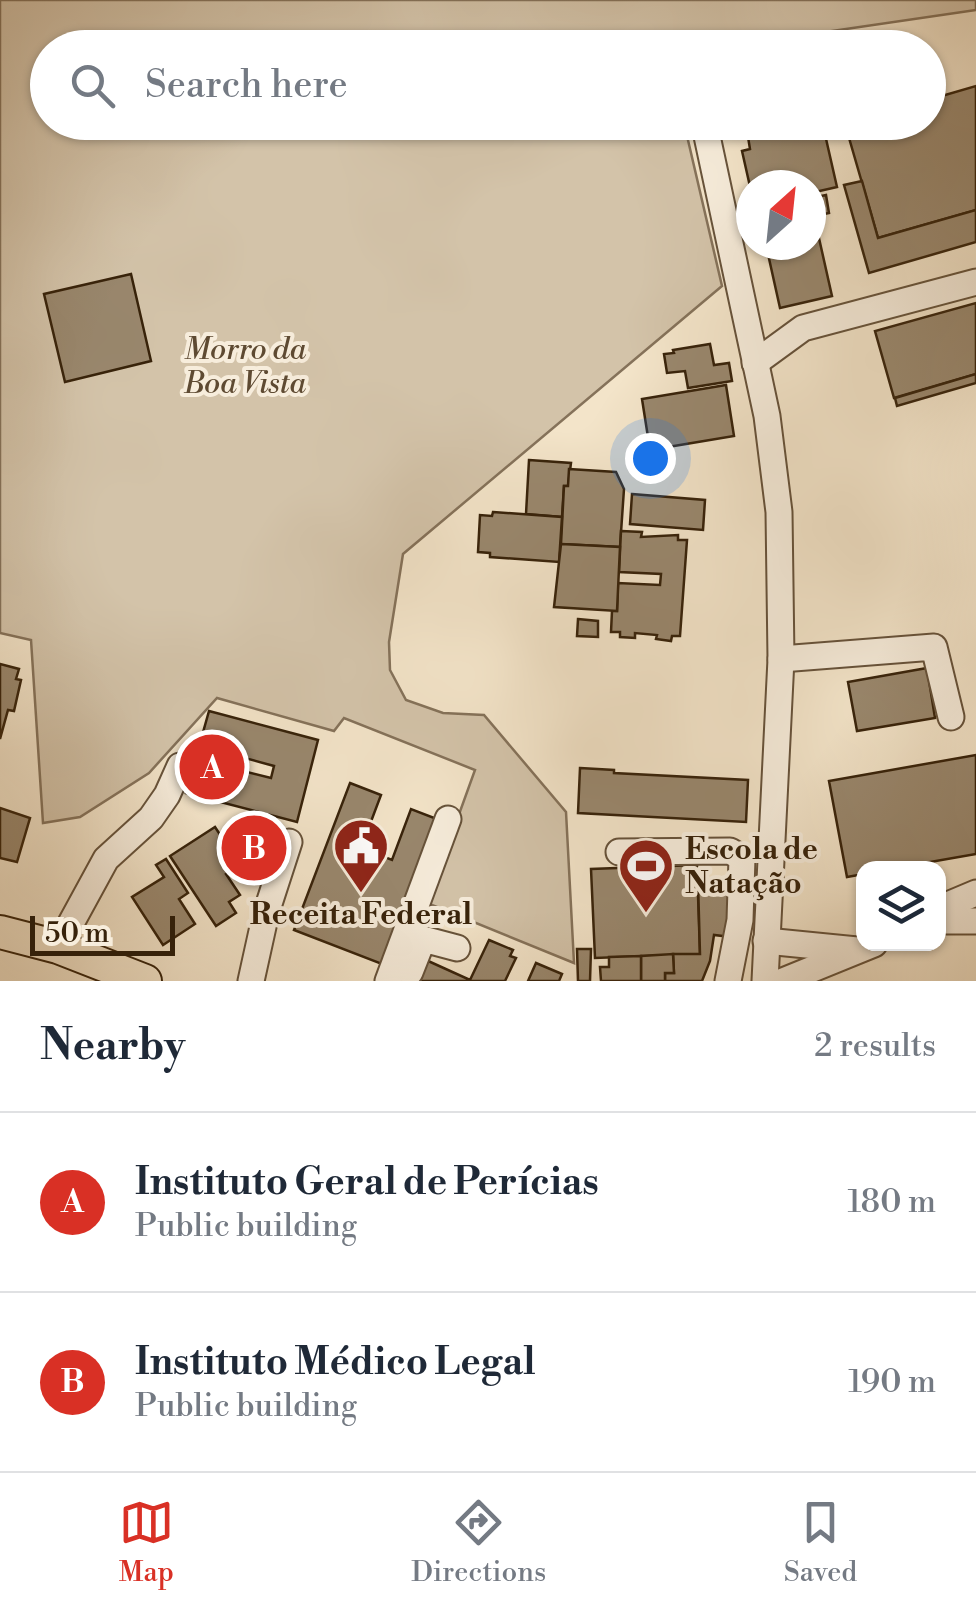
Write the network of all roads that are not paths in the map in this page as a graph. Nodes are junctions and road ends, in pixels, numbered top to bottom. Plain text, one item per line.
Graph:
1 (708, 140) edge
2 (976, 282) edge
3 (755, 363) junction
4 (781, 659) junction
5 (951, 717) dead end
6 (180, 766) dead end
7 (448, 819) dead end
8 (290, 842) dead end
9 (619, 852) dead end
10 (976, 892) edge
11 (946, 905) edge
12 (946, 921) edge
13 (976, 922) edge
14 (0, 932) edge
15 (766, 941) junction
16 (856, 946) edge
17 (58, 948) junction
18 (457, 948) dead end
19 (858, 951) edge
20 (145, 981) edge
21 (251, 981) edge
22 (388, 981) edge
23 (406, 981) edge
24 (728, 981) edge
25 (765, 981) edge
26 (783, 981) edge

1 - 3 street
2 - 3 street
3 - 4 street
4 - 5 street
4 - 15 street
6 - 17 street
7 - 22 street
8 - 21 street
9 - 24 street
10 - 11 street
12 - 13 street
14 - 17 main road
15 - 16 street
15 - 25 street
17 - 20 main road
18 - 23 street
19 - 26 street

